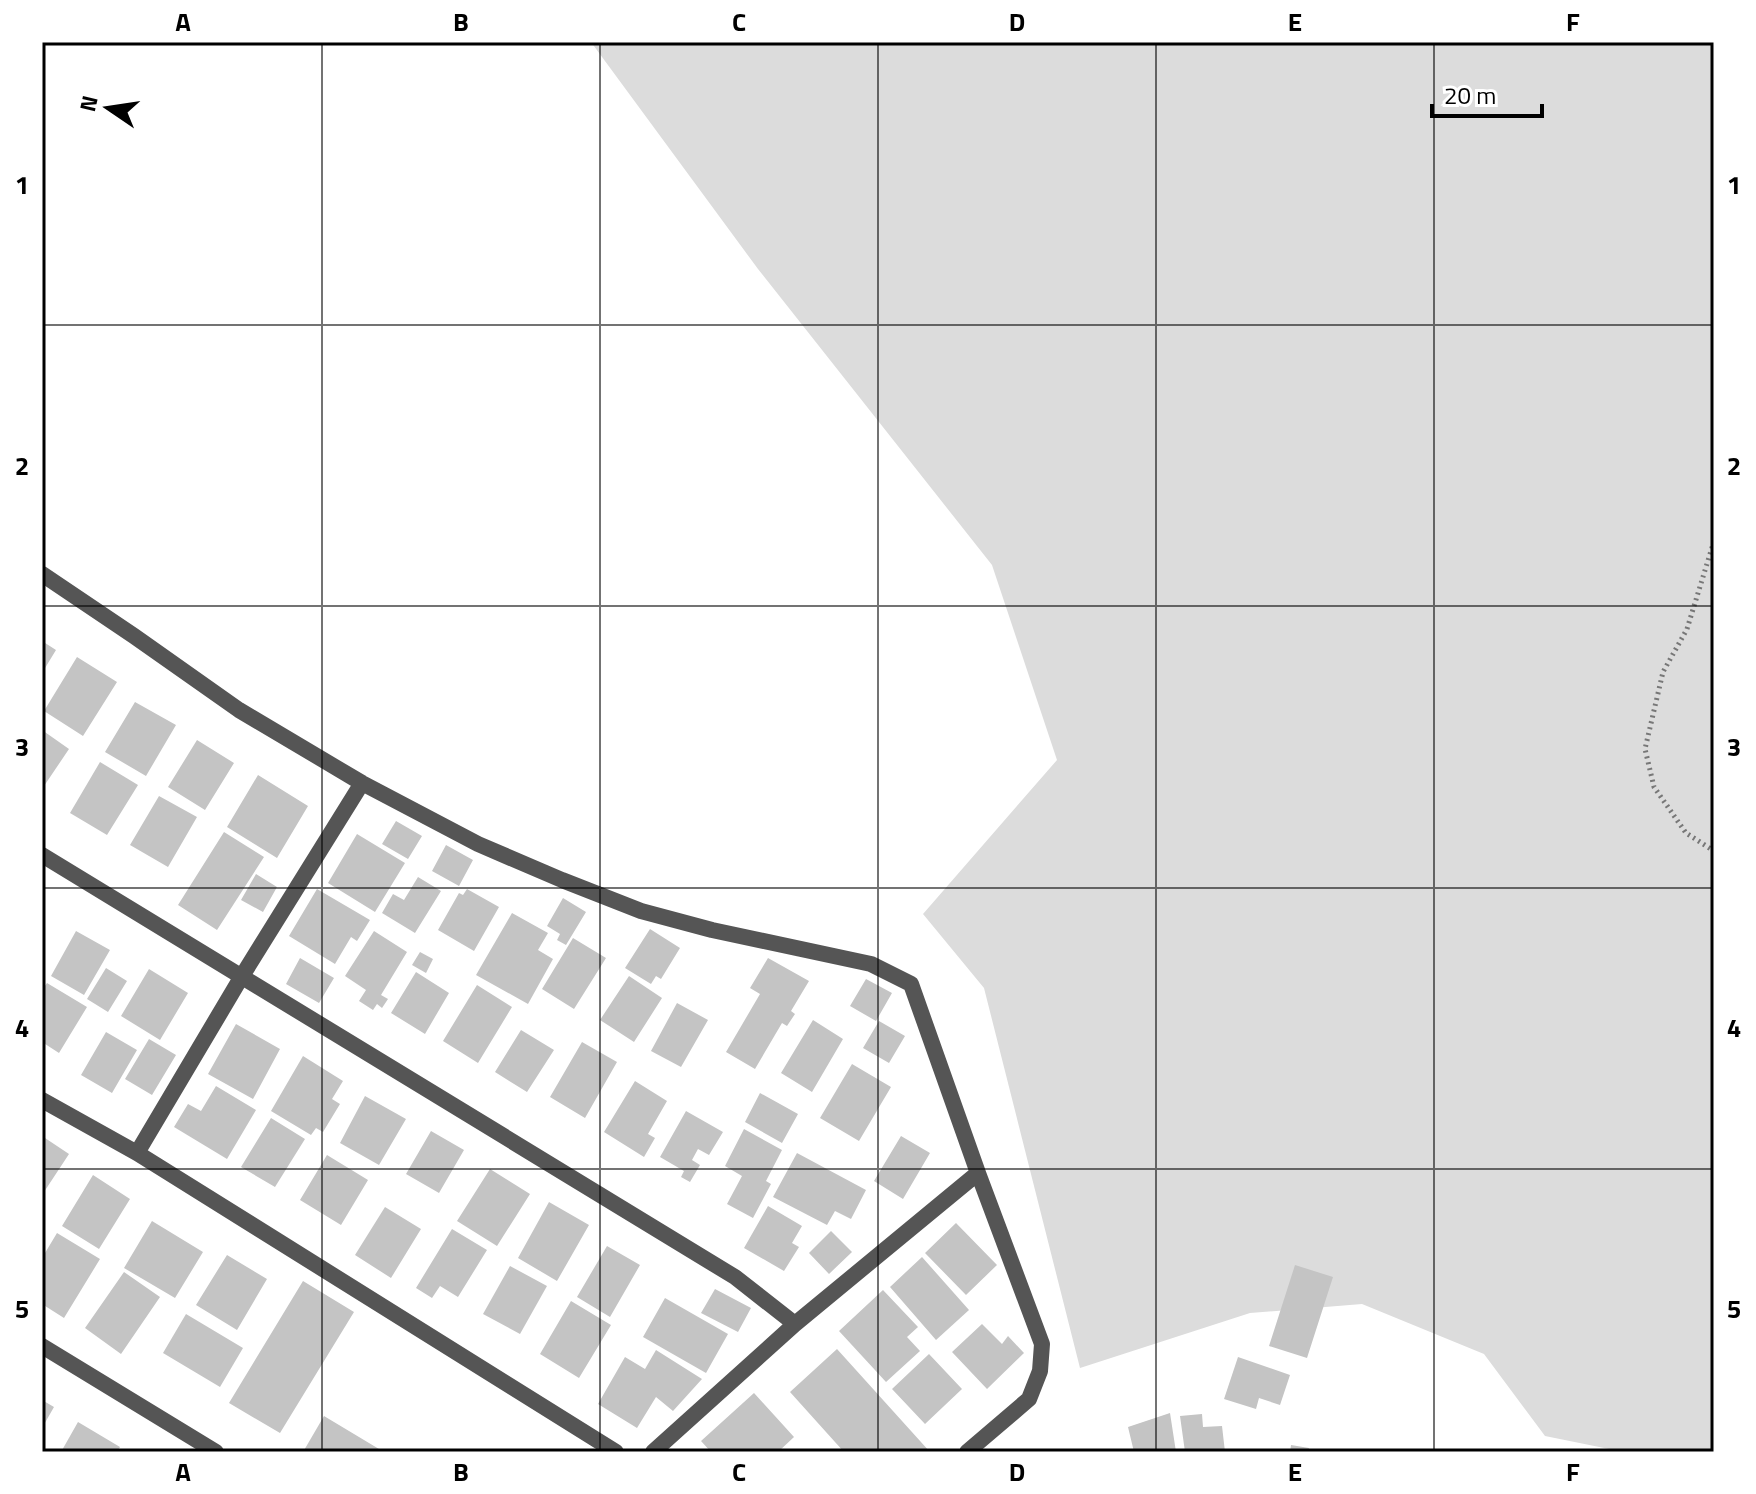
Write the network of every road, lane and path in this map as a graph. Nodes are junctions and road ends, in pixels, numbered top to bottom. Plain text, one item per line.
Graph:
1 (1714, 541) edge
2 (42, 574) edge
3 (362, 783) junction
4 (1714, 851) edge
5 (42, 855) edge
6 (242, 976) junction
7 (42, 1100) edge
8 (137, 1153) junction
9 (978, 1173) junction
10 (795, 1324) junction
11 (42, 1346) edge
12 (216, 1452) edge
13 (616, 1452) edge
14 (653, 1452) edge
15 (967, 1452) edge

1 - 4 path
2 - 3 street
3 - 6 street
3 - 9 street
5 - 6 street
6 - 8 street
6 - 10 street
7 - 8 street
8 - 13 street
9 - 10 street
9 - 15 street
10 - 14 street
11 - 12 street

